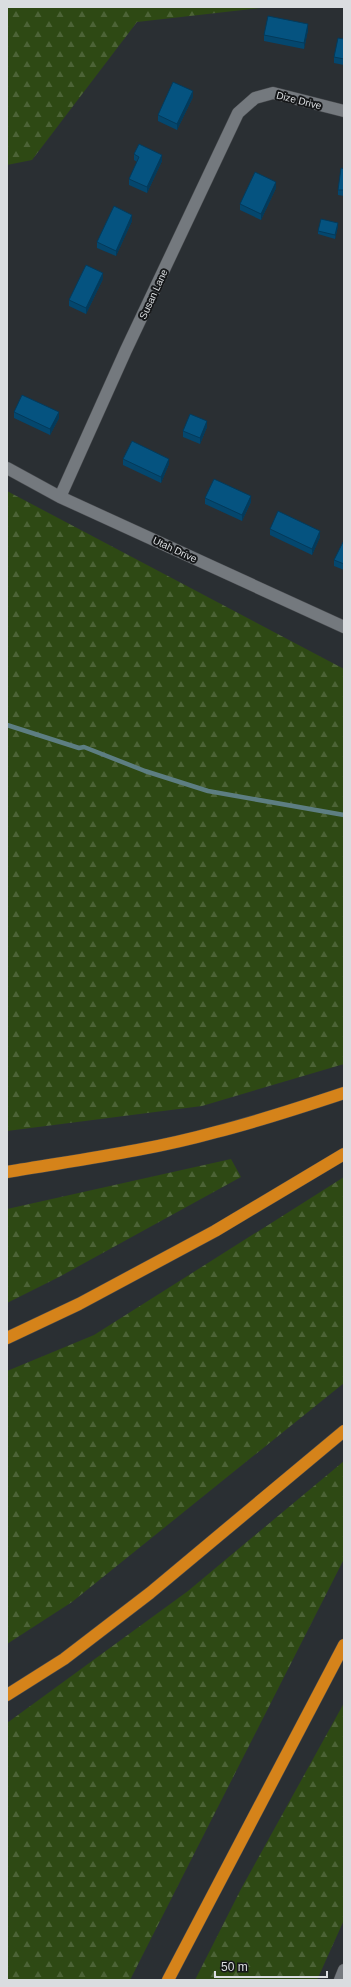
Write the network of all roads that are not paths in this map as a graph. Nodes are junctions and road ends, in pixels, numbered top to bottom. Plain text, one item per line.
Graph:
1 (255, 98) joint
2 (344, 111) edge
3 (7, 468) edge
4 (60, 497) junction
5 (344, 627) edge
6 (344, 1093) edge
7 (344, 1154) edge
8 (7, 1172) edge
9 (7, 1338) edge
10 (344, 1431) edge
11 (344, 1645) edge
12 (7, 1695) edge
13 (344, 1970) edge
14 (168, 1980) edge
15 (340, 1980) edge

1 - 2 street, Dize Drive
1 - 4 street, Susan Lane
3 - 4 street, Utah Drive
4 - 5 street, Utah Drive
6 - 8 highway
7 - 9 highway
10 - 12 highway
11 - 14 highway
13 - 15 street

